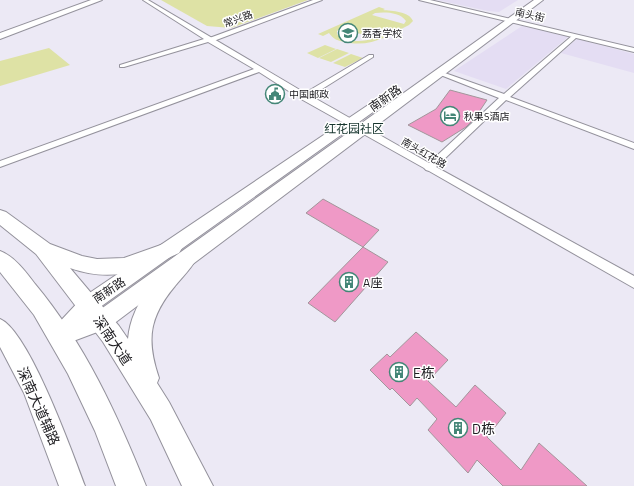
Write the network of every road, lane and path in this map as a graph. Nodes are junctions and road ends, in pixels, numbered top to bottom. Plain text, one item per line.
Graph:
1 (84, 0) edge
2 (98, 0) edge
3 (145, 0) edge
4 (319, 0) edge
5 (422, 0) edge
6 (529, 0) edge
7 (539, 0) edge
8 (505, 20) junction
9 (0, 29) edge
10 (0, 36) edge
11 (575, 36) junction
12 (208, 40) junction
13 (634, 50) edge
14 (371, 56) dead end
15 (122, 66) dead end
16 (259, 70) junction
17 (440, 73) junction
18 (304, 97) junction
19 (505, 97) junction
20 (349, 123) junction
21 (361, 129) junction
22 (634, 146) edge
23 (0, 164) edge
24 (429, 168) junction
25 (0, 216) edge
26 (43, 249) junction
27 (179, 253) junction
28 (0, 259) edge
29 (634, 282) edge
30 (95, 312) junction
31 (0, 329) edge
32 (60, 336) junction
33 (160, 411) junction
34 (72, 486) edge
35 (131, 486) edge
36 (198, 486) edge

1 - 9 main road
2 - 10 main road
3 - 12 street, 南头红花路
4 - 12 street, 常兴路
5 - 8 street, 南头街
6 - 8 main road, 南新路
7 - 8 main road, 南新路
8 - 11 street, 南头街
8 - 17 main road, 南新路
8 - 20 main road, 南新路
11 - 13 street, 南头街
11 - 19 street
12 - 15 street
12 - 16 street, 南头红花路
14 - 18 street
16 - 18 street, 南头红花路
16 - 23 street
17 - 19 street
17 - 21 main road, 南新路
18 - 20 street, 南头红花路
19 - 22 street
19 - 24 street
20 - 21 street, 南头红花路
20 - 27 main road, 南新路
21 - 24 street, 南头红花路
21 - 27 main road, 南新路
24 - 29 street, 南头红花路
25 - 26 main road, 深南大道
26 - 27 main road
26 - 30 main road, 深南大道
27 - 30 main road, 南新路
27 - 33 main road
28 - 32 main road
30 - 32 main road, 南新路
30 - 33 main road, 深南大道
31 - 34 main road, 深南大道辅路
32 - 35 main road
33 - 36 main road, 深南大道

